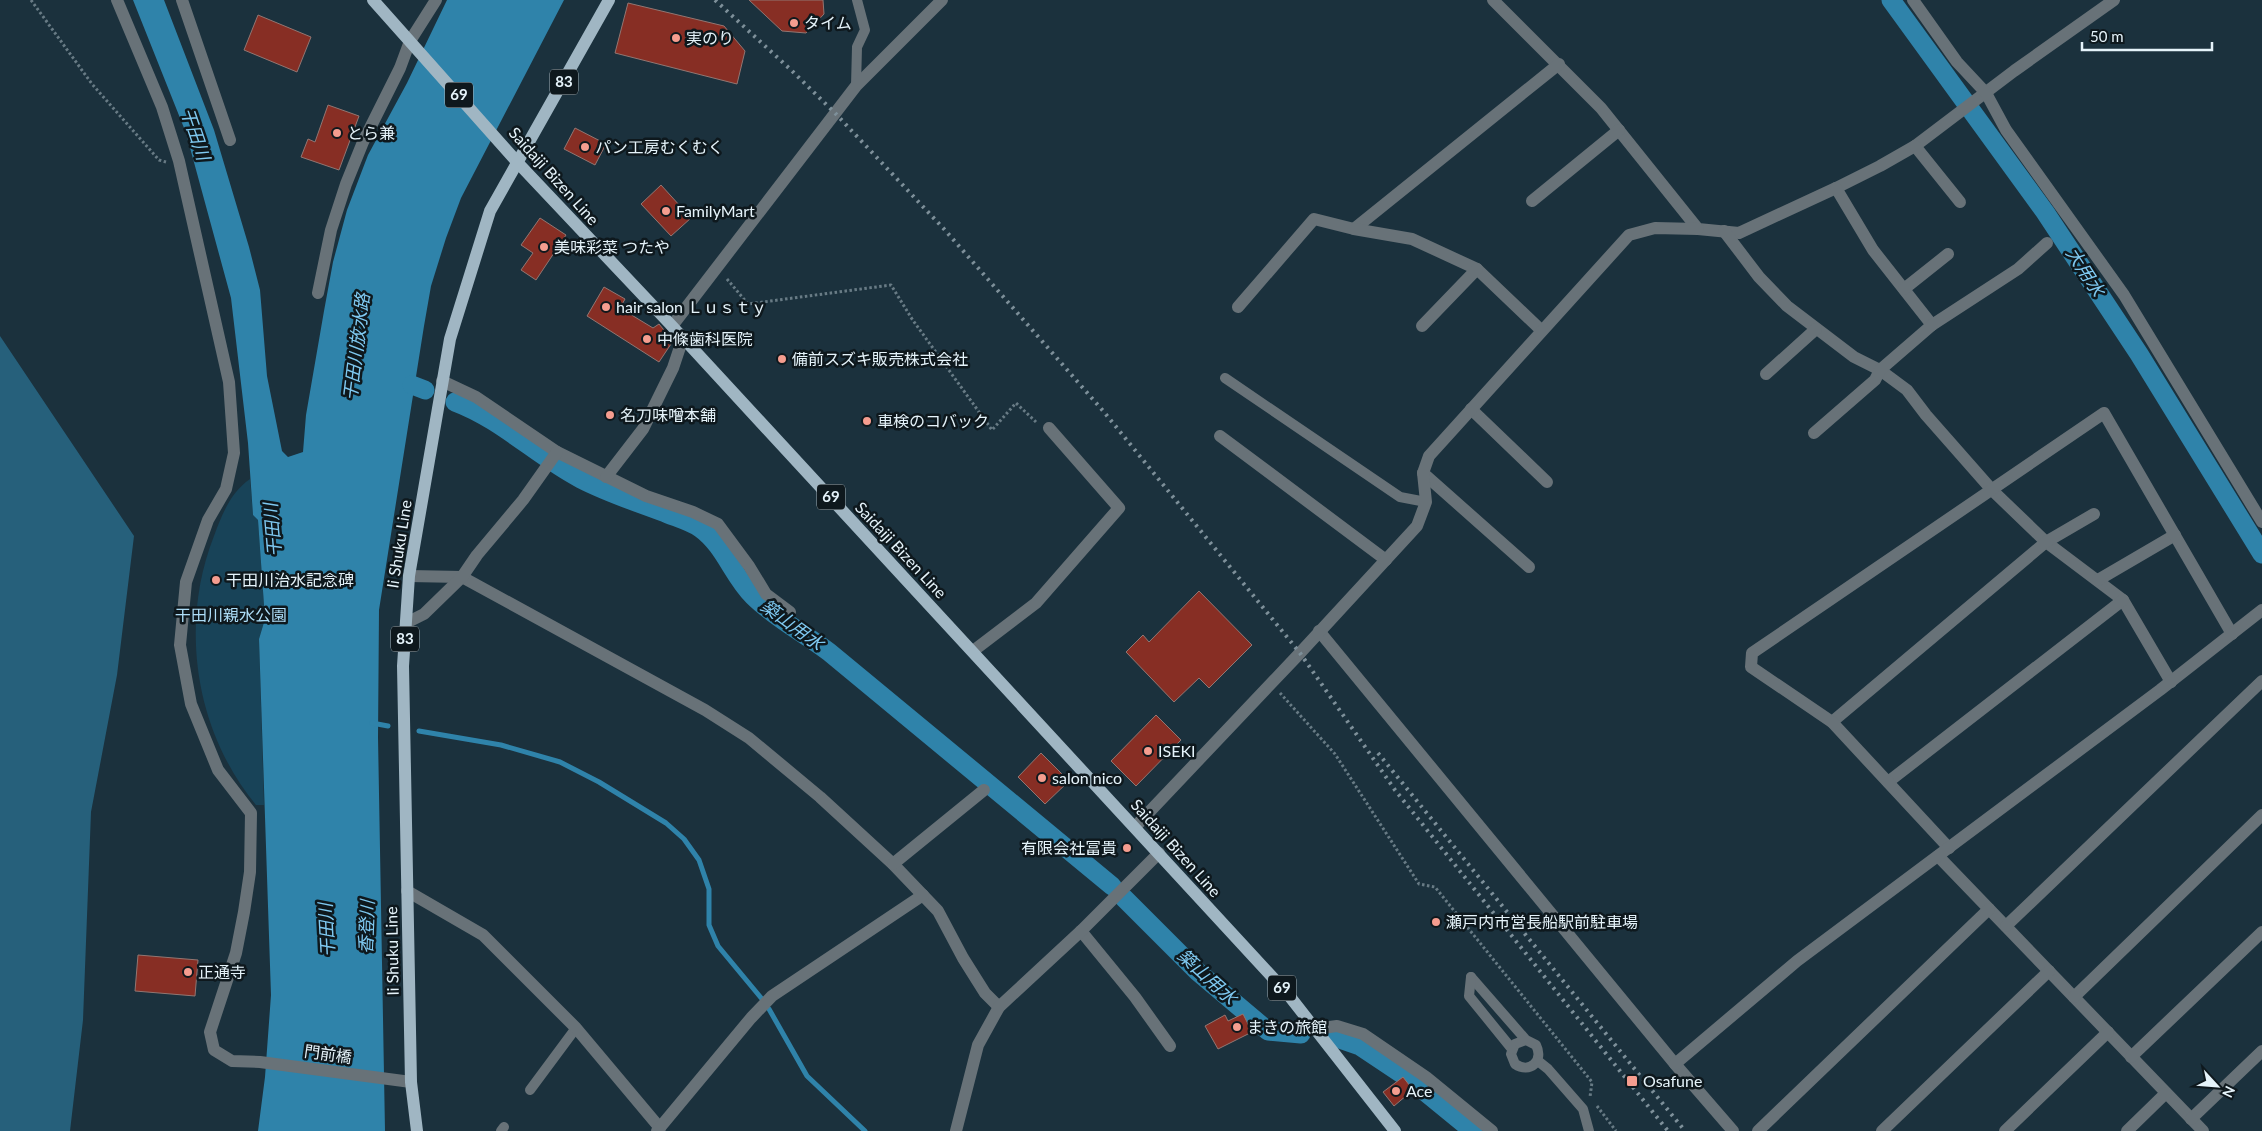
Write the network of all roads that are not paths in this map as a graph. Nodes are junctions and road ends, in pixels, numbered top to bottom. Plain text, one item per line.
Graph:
1 (117, 0) edge
2 (182, 0) edge
3 (373, 0) edge
4 (436, 0) edge
5 (609, 0) edge
6 (857, 0) edge
7 (942, 0) edge
8 (1493, 0) edge
9 (1913, 0) edge
10 (2114, 0) edge
11 (413, 44) junction
12 (1559, 64) junction
13 (856, 86) junction
14 (1983, 95) junction
15 (1619, 130) junction
16 (230, 140) dead end
17 (1915, 146) junction
18 (518, 163) junction
19 (1836, 188) junction
20 (1532, 201) dead end
21 (1960, 202) dead end
22 (1354, 229) junction
23 (1698, 229) junction
24 (1724, 231) junction
25 (2047, 243) dead end
26 (1948, 254) dead end
27 (1477, 269) junction
28 (1904, 288) junction
29 (318, 293) dead end
30 (1238, 308) dead end
31 (1932, 325) junction
32 (672, 326) junction
33 (1422, 326) dead end
34 (1816, 329) junction
35 (1541, 330) junction
36 (683, 338) junction
37 (1880, 370) junction
38 (1766, 374) dead end
39 (1225, 378) dead end
40 (442, 381) junction
41 (1471, 409) junction
42 (1049, 428) road end
43 (1814, 433) dead end
44 (1220, 436) dead end
45 (552, 458) junction
46 (1423, 473) junction
47 (606, 477) junction
48 (1547, 482) dead end
49 (1992, 490) junction
50 (1426, 502) junction
51 (2094, 514) dead end
52 (2262, 522) edge
53 (2175, 535) junction
54 (2046, 542) junction
55 (1386, 560) junction
56 (1529, 567) dead end
57 (409, 576) junction
58 (462, 577) junction
59 (2098, 580) junction
60 (2123, 600) junction
61 (2262, 610) edge
62 (790, 612) dead end
63 (406, 623) junction
64 (1320, 631) junction
65 (2232, 634) junction
66 (973, 651) junction
67 (2262, 681) edge
68 (2171, 682) junction
69 (1832, 722) junction
70 (1888, 782) junction
71 (984, 790) dead end
72 (2262, 815) edge
73 (1135, 827) junction
74 (1943, 852) junction
75 (1159, 853) junction
76 (893, 864) junction
77 (407, 891) junction
78 (923, 895) junction
79 (1989, 909) junction
80 (2006, 926) junction
81 (1081, 931) junction
82 (2262, 932) edge
83 (2049, 971) junction
84 (2074, 998) junction
85 (999, 1007) junction
86 (576, 1028) junction
87 (1315, 1029) junction
88 (2108, 1032) junction
89 (1526, 1040) junction
90 (1170, 1046) dead end
91 (1512, 1048) junction
92 (2262, 1051) edge
93 (2131, 1057) junction
94 (1538, 1061) junction
95 (1675, 1064) junction
96 (411, 1082) junction
97 (530, 1090) dead end
98 (2166, 1094) junction
99 (2191, 1119) junction
100 (659, 1130) edge
101 (417, 1131) edge
102 (956, 1131) edge
103 (1395, 1131) edge
104 (1492, 1131) edge
105 (1589, 1131) edge
106 (1733, 1131) edge
107 (1758, 1131) edge
108 (1882, 1131) edge
109 (2005, 1131) edge
110 (2128, 1131) edge
111 (2202, 1131) edge

1 - 96 street, 門前橋
2 - 16 street
3 - 11 main road, Saidaiji Bizen Line / 69
4 - 11 street
5 - 18 main road, Ii Shuku Line / 83
6 - 13 lane
7 - 13 street
8 - 12 street
9 - 14 street
10 - 14 street
11 - 18 main road, Saidaiji Bizen Line / 69
11 - 29 street
12 - 15 street
12 - 22 street
13 - 32 street
14 - 17 street
14 - 52 street
15 - 20 street
15 - 23 street
17 - 19 street
17 - 21 street
18 - 32 main road, Saidaiji Bizen Line / 69
18 - 40 main road, Ii Shuku Line / 83
19 - 24 street
19 - 28 street
22 - 27 street
22 - 30 street
23 - 24 street
23 - 35 street
24 - 34 street
25 - 31 street
26 - 28 street
27 - 33 street
27 - 35 street
28 - 31 street
31 - 37 street
32 - 36 main road, Saidaiji Bizen Line / 69
34 - 37 street
34 - 38 street
35 - 41 street
36 - 47 street
36 - 66 main road, Saidaiji Bizen Line / 69
37 - 43 street
37 - 49 street
39 - 50 lane
40 - 45 street
40 - 57 main road, Ii Shuku Line / 83
41 - 46 street
41 - 48 street
42 - 66 street
44 - 55 street
45 - 47 street
45 - 58 street
46 - 50 street
46 - 56 street
47 - 62 street
49 - 53 street
49 - 54 street
49 - 69 street
50 - 55 street
51 - 54 street
53 - 59 street
53 - 65 street
54 - 59 street
54 - 69 street
55 - 64 street
57 - 58 street
57 - 63 main road, Ii Shuku Line / 83
58 - 63 street
58 - 76 street
59 - 60 street
60 - 68 street
60 - 70 street
61 - 65 street
63 - 77 main road, Ii Shuku Line / 83
64 - 73 street
64 - 95 street
65 - 68 street
66 - 73 main road, Saidaiji Bizen Line / 69
67 - 80 street
68 - 74 street
69 - 70 street
70 - 74 street
71 - 76 street
72 - 84 street
73 - 75 main road, Saidaiji Bizen Line / 69
74 - 79 street
74 - 95 street
75 - 81 street
75 - 87 main road, Saidaiji Bizen Line / 69
76 - 78 street
77 - 86 street
77 - 96 main road, Ii Shuku Line / 83
78 - 85 street
78 - 100 street
79 - 80 street
79 - 107 street
80 - 83 street
81 - 85 street
81 - 90 street
82 - 93 street
83 - 84 street
83 - 108 street
84 - 88 street
85 - 102 street
86 - 97 lane
86 - 100 street
87 - 103 main road, Saidaiji Bizen Line / 69
87 - 104 street
88 - 93 street
88 - 109 street
89 - 91 lane
89 - 91 lane
89 - 94 lane
91 - 94 lane
92 - 99 street
93 - 98 street
94 - 105 lane
95 - 106 street
96 - 101 main road, Ii Shuku Line / 83
98 - 99 street
98 - 110 street
99 - 111 street

